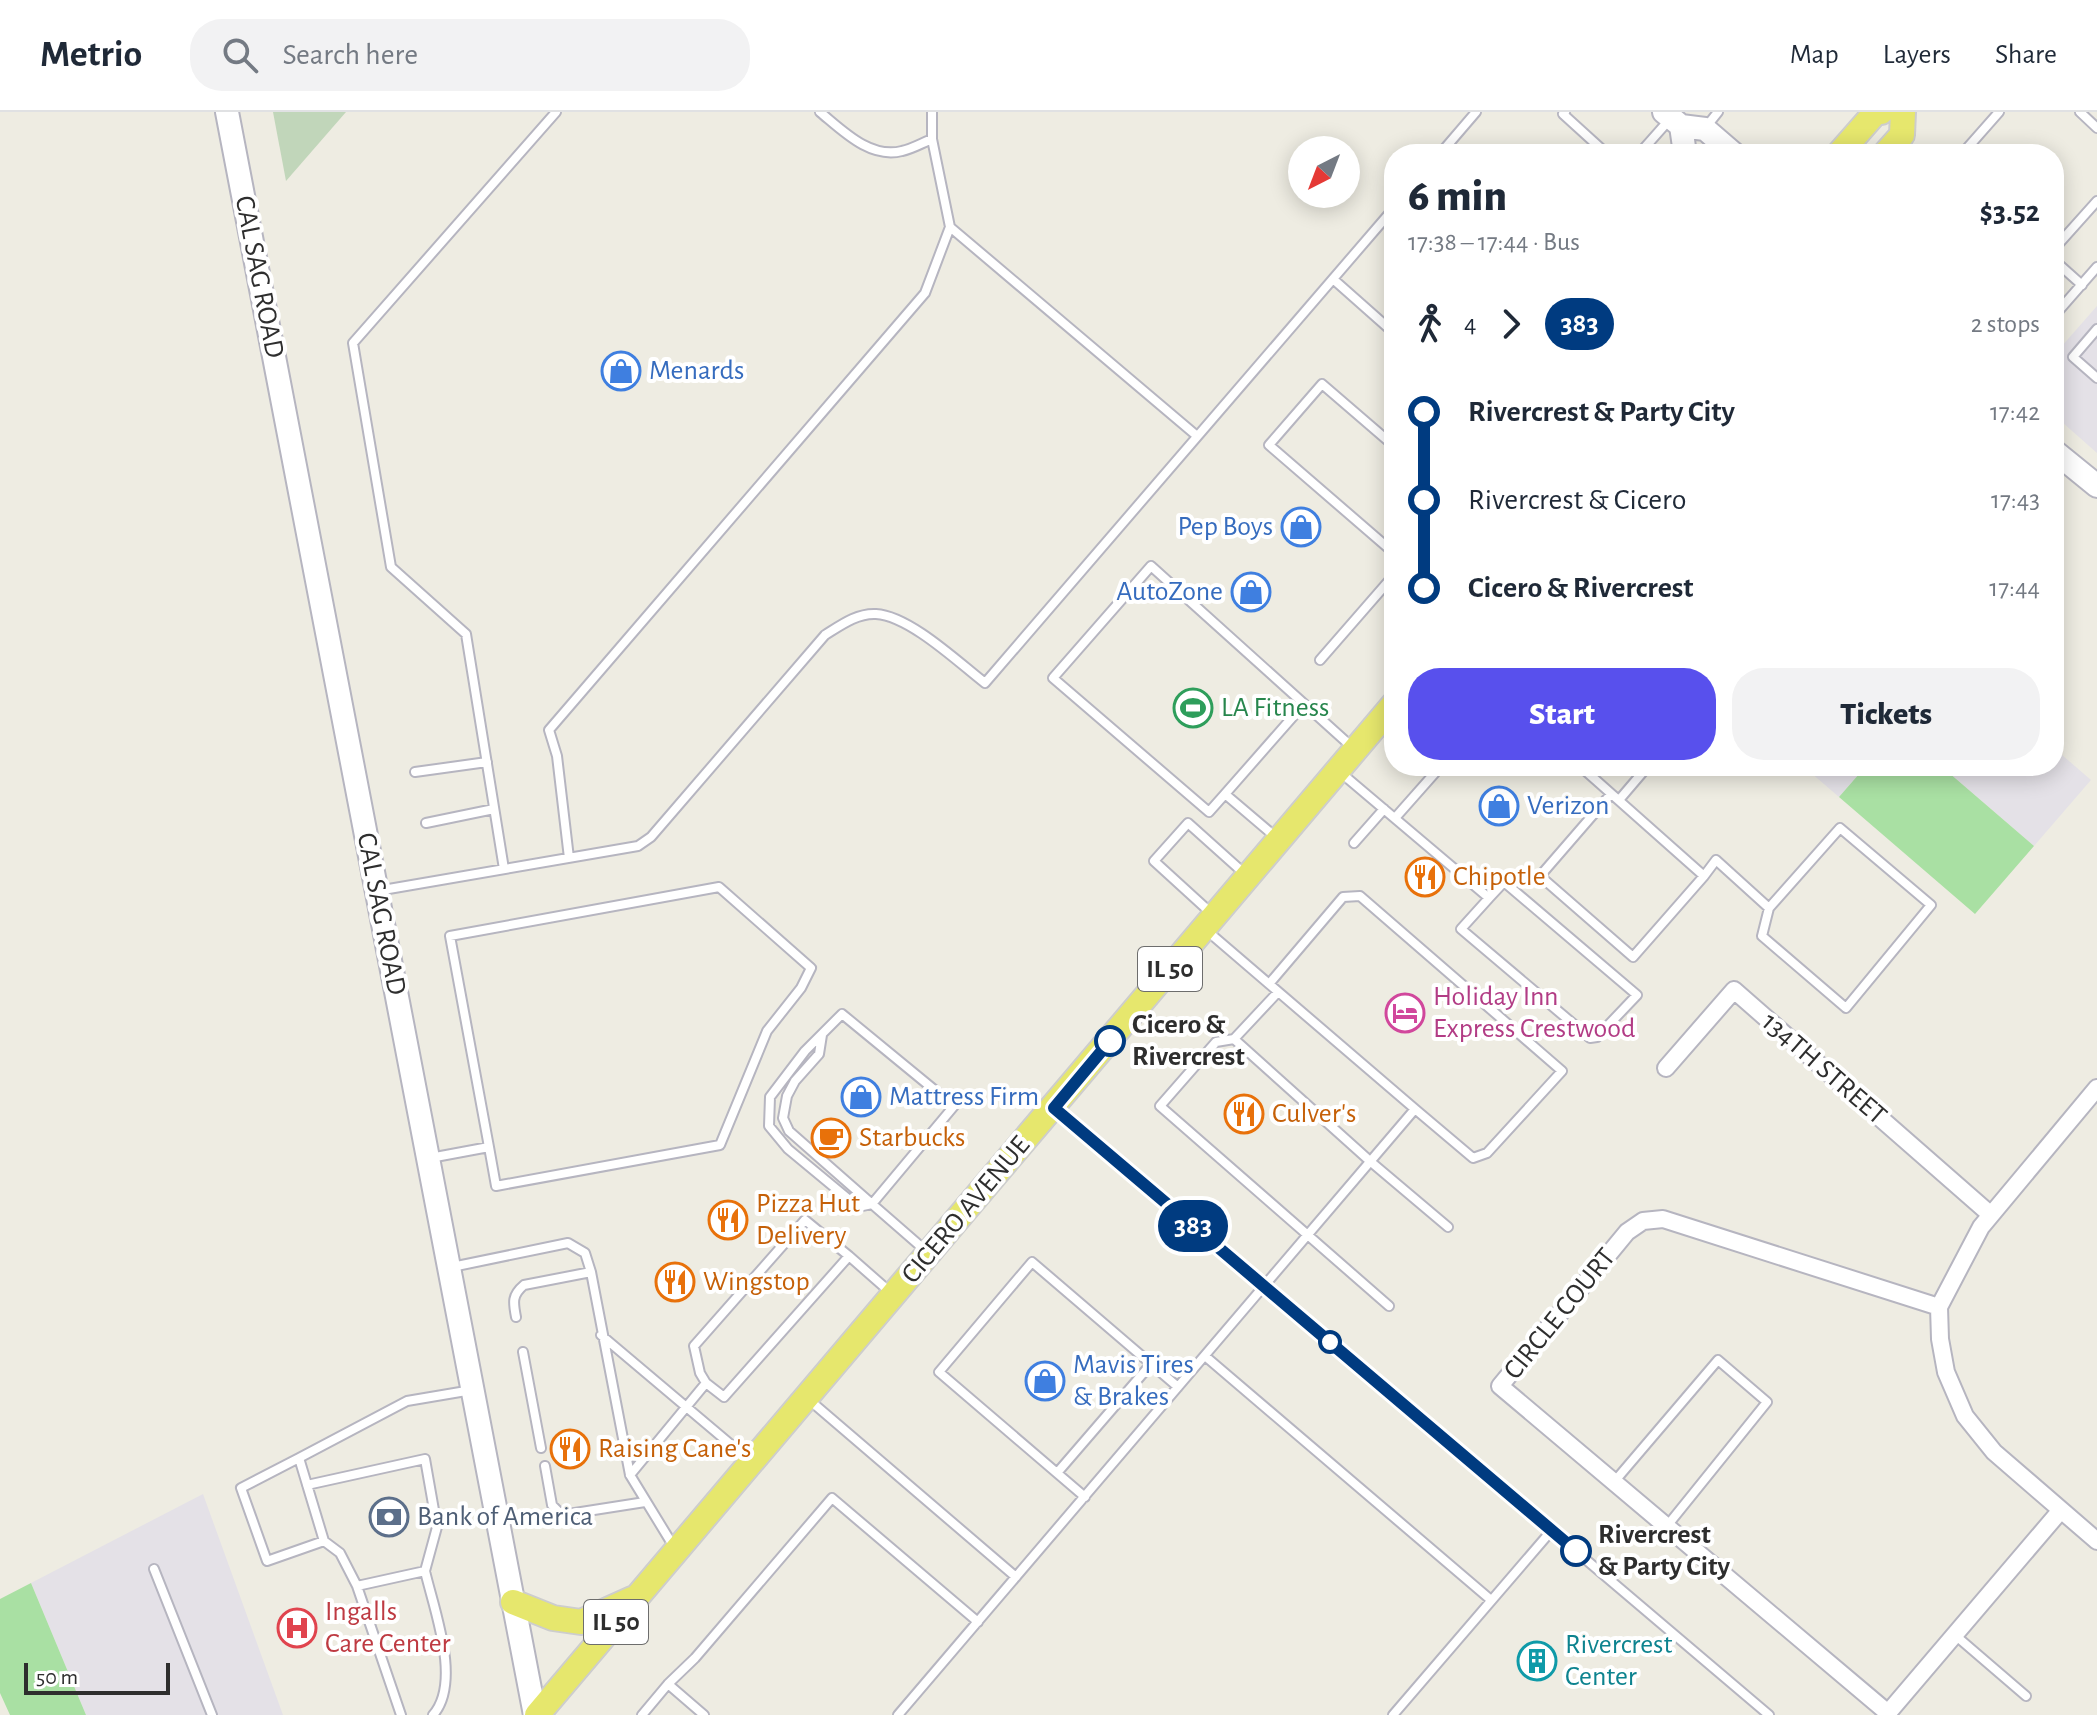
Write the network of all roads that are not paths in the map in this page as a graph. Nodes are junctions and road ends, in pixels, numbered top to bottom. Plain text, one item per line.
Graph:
1 (227, 112) edge
2 (556, 112) edge
3 (820, 112) edge
4 (932, 112) edge
5 (1476, 112) edge
6 (1565, 112) edge
7 (1881, 112) edge
8 (1903, 112) edge
9 (1999, 112) edge
10 (2080, 112) edge
11 (1672, 119) edge
12 (1712, 120) edge
13 (2097, 128) edge
14 (932, 139) junction
15 (1449, 144) edge
16 (1596, 144) edge
17 (1648, 144) edge
18 (1681, 144) edge
19 (1728, 144) edge
20 (1848, 144) edge
21 (1894, 144) edge
22 (1971, 144) edge
23 (2097, 201) edge
24 (1384, 220) edge
25 (950, 227) junction
26 (2064, 238) edge
27 (2097, 267) edge
28 (2064, 269) edge
29 (1333, 279) junction
30 (2082, 285) junction
31 (2064, 305) edge
32 (1384, 324) edge
33 (2097, 329) edge
34 (2097, 378) edge
35 (1197, 436) junction
36 (1384, 437) edge
37 (2064, 459) edge
38 (2097, 486) edge
39 (1384, 544) edge
40 (1384, 586) edge
41 (1320, 660) dead end
42 (1304, 704) junction
43 (1384, 716) edge
44 (1355, 750) junction
45 (487, 762) junction
46 (1338, 771) junction
47 (415, 772) dead end
48 (1432, 776) edge
49 (1591, 776) edge
50 (1635, 776) edge
51 (1225, 794) junction
52 (1615, 797) junction
53 (494, 809) junction
54 (1384, 809) junction
55 (1395, 818) junction
56 (426, 823) dead end
57 (1279, 840) junction
58 (1354, 843) dead end
59 (569, 858) junction
60 (504, 869) junction
61 (1704, 876) junction
62 (1248, 877) junction
63 (377, 891) junction
64 (1489, 898) junction
65 (1769, 908) junction
66 (1210, 923) junction
67 (1269, 984) junction
68 (1278, 992) junction
69 (822, 1034) junction
70 (1234, 1039) junction
71 (1666, 1068) dead end
72 (2097, 1088) edge
73 (1054, 1108) junction
74 (1415, 1109) junction
75 (489, 1147) junction
76 (428, 1158) junction
77 (1371, 1162) junction
78 (872, 1204) junction
79 (1991, 1215) junction
80 (1448, 1227) dead end
81 (1307, 1236) junction
82 (929, 1254) junction
83 (849, 1256) junction
84 (449, 1268) junction
85 (591, 1272) junction
86 (1264, 1286) junction
87 (894, 1296) junction
88 (1389, 1306) dead end
89 (1939, 1307) junction
90 (516, 1317) dead end
91 (601, 1335) junction
92 (523, 1352) dead end
93 (1205, 1356) junction
94 (1151, 1364) junction
95 (706, 1383) junction
96 (1178, 1387) junction
97 (472, 1390) junction
98 (807, 1398) junction
99 (688, 1408) junction
100 (541, 1448) dead end
101 (299, 1458) junction
102 (752, 1462) junction
103 (545, 1466) dead end
104 (1057, 1473) junction
105 (630, 1475) junction
106 (1614, 1482) junction
107 (307, 1485) junction
108 (1085, 1497) junction
109 (645, 1502) junction
110 (2061, 1510) junction
111 (1666, 1527) junction
112 (1552, 1530) junction
113 (324, 1541) junction
114 (2097, 1541) edge
115 (676, 1551) junction
116 (154, 1569) dead end
117 (425, 1571) junction
118 (1016, 1577) junction
119 (357, 1586) junction
120 (638, 1597) junction
121 (1491, 1600) junction
122 (513, 1602) junction
123 (978, 1622) junction
124 (1954, 1634) junction
125 (668, 1684) junction
126 (2026, 1696) dead end
127 (212, 1715) edge
128 (401, 1715) edge
129 (433, 1715) edge
130 (536, 1715) edge
131 (642, 1715) edge
132 (704, 1715) edge
133 (898, 1715) edge
134 (1393, 1715) edge
135 (1769, 1715) edge

1 - 63 street, CAL SAG ROAD
2 - 45 lane
3 - 14 lane
4 - 14 lane
5 - 15 lane
6 - 16 lane
7 - 20 main road
8 - 21 main road
9 - 22 lane
10 - 13 lane
11 - 12 street
11 - 17 lane
11 - 18 street
12 - 19 street
14 - 25 lane
23 - 26 lane
24 - 29 lane
25 - 35 lane
25 - 59 lane
27 - 30 lane
28 - 30 lane
29 - 32 lane
29 - 35 lane
30 - 31 lane
33 - 34 lane
35 - 59 lane
36 - 39 lane
37 - 38 street
40 - 41 lane
42 - 44 lane
42 - 51 lane
42 - 51 lane
43 - 44 main road, CICERO AVENUE / IL 50
44 - 46 main road, CICERO AVENUE / IL 50
45 - 47 lane
45 - 53 lane
46 - 54 lane
46 - 57 main road, CICERO AVENUE / IL 50
48 - 55 lane
49 - 52 lane
50 - 52 lane
51 - 57 lane
52 - 61 lane
52 - 61 lane
53 - 56 lane
53 - 60 lane
54 - 55 lane
54 - 58 lane
55 - 64 lane
57 - 62 main road, CICERO AVENUE / IL 50
59 - 60 lane
60 - 63 lane
61 - 65 lane
62 - 66 main road, CICERO AVENUE / IL 50
62 - 66 lane
63 - 76 street, CAL SAG ROAD
64 - 64 lane
65 - 65 lane
66 - 67 lane
66 - 73 main road, CICERO AVENUE / IL 50
67 - 68 lane
67 - 74 lane
68 - 70 lane
68 - 74 lane
69 - 78 lane
69 - 78 lane
69 - 78 lane
70 - 77 lane
70 - 81 lane
71 - 79 street, 134TH STREET
72 - 79 street
73 - 82 main road, CICERO AVENUE / IL 50
73 - 86 lane
74 - 77 lane
75 - 75 lane
75 - 76 lane
76 - 84 street, CAL SAG ROAD
77 - 80 lane
77 - 81 lane
78 - 82 lane
79 - 89 street
81 - 86 lane
81 - 88 lane
82 - 87 main road, CICERO AVENUE / IL 50
83 - 87 lane
83 - 95 lane
83 - 95 lane
84 - 85 lane
84 - 97 street, CAL SAG ROAD
85 - 90 lane
85 - 91 lane
86 - 93 lane
86 - 112 lane
87 - 98 main road, CICERO AVENUE / IL 50
89 - 106 street, CIRCLE COURT
89 - 110 street
91 - 99 lane
91 - 105 lane
92 - 100 lane
93 - 96 lane
93 - 121 lane
94 - 96 lane
94 - 104 lane
94 - 104 lane
95 - 99 lane
96 - 108 lane
97 - 101 lane
97 - 122 street, CAL SAG ROAD
98 - 102 main road, CICERO AVENUE / IL 50
98 - 118 lane
99 - 102 lane
99 - 105 lane
101 - 107 lane
101 - 113 lane
102 - 115 main road, CICERO AVENUE / IL 50
103 - 109 lane
104 - 108 lane
105 - 109 lane
106 - 111 street, CIRCLE COURT
106 - 111 lane
107 - 113 lane
107 - 117 lane
108 - 118 lane
109 - 115 lane
110 - 114 street
110 - 124 street, CIRCLE COURT
111 - 124 street, CIRCLE COURT
112 - 121 lane
112 - 135 lane
113 - 119 lane
115 - 120 main road, CICERO AVENUE / IL 50
116 - 127 lane
117 - 119 lane
117 - 129 lane
118 - 123 lane
119 - 128 lane
120 - 122 main road
120 - 130 main road, CICERO AVENUE / IL 50
121 - 134 lane
122 - 130 street, CAL SAG ROAD
123 - 125 lane
123 - 133 lane
124 - 126 lane
125 - 131 lane
125 - 132 lane

